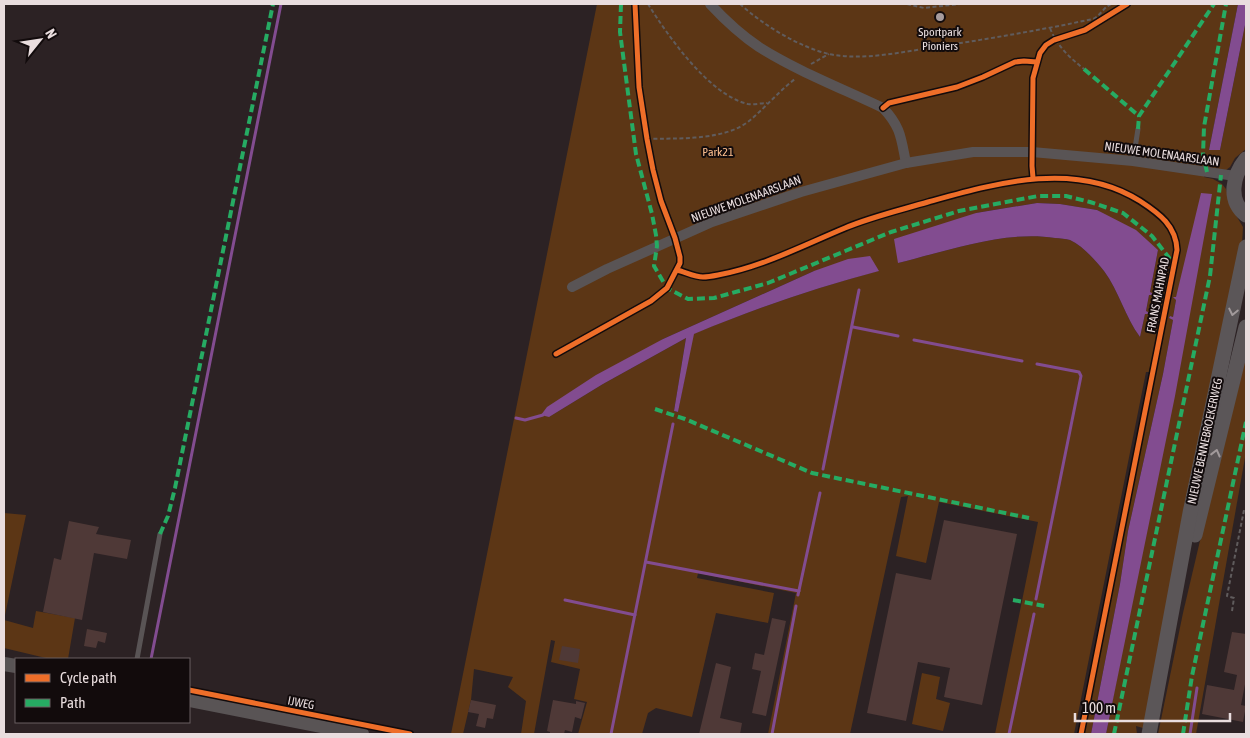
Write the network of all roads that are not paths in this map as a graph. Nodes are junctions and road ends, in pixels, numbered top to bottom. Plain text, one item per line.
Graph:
1 (710, 4) edge
2 (1138, 129) dead end
3 (1246, 159) edge
4 (1133, 161) junction
5 (906, 163) junction
6 (1235, 176) junction
7 (1246, 215) edge
8 (1246, 247) edge
9 (572, 287) dead end
10 (1246, 327) edge
11 (160, 534) dead end
12 (1168, 636) junction
13 (136, 658) edge
14 (190, 700) edge
15 (362, 734) edge
16 (1149, 734) edge

1 - 5 street
2 - 4 lane
3 - 6 main road
4 - 5 street, NIEUWE MOLENAARSLAAN
4 - 6 street, NIEUWE MOLENAARSLAAN
5 - 9 street, NIEUWE MOLENAARSLAAN
6 - 7 main road
8 -> 12 main road, NIEUWE BENNEBROEKERWEG
12 -> 10 main road, NIEUWE BENNEBROEKERWEG
11 - 13 lane
12 - 16 main road, NIEUWE BENNEBROEKERWEG
14 - 15 street, IJWEG

